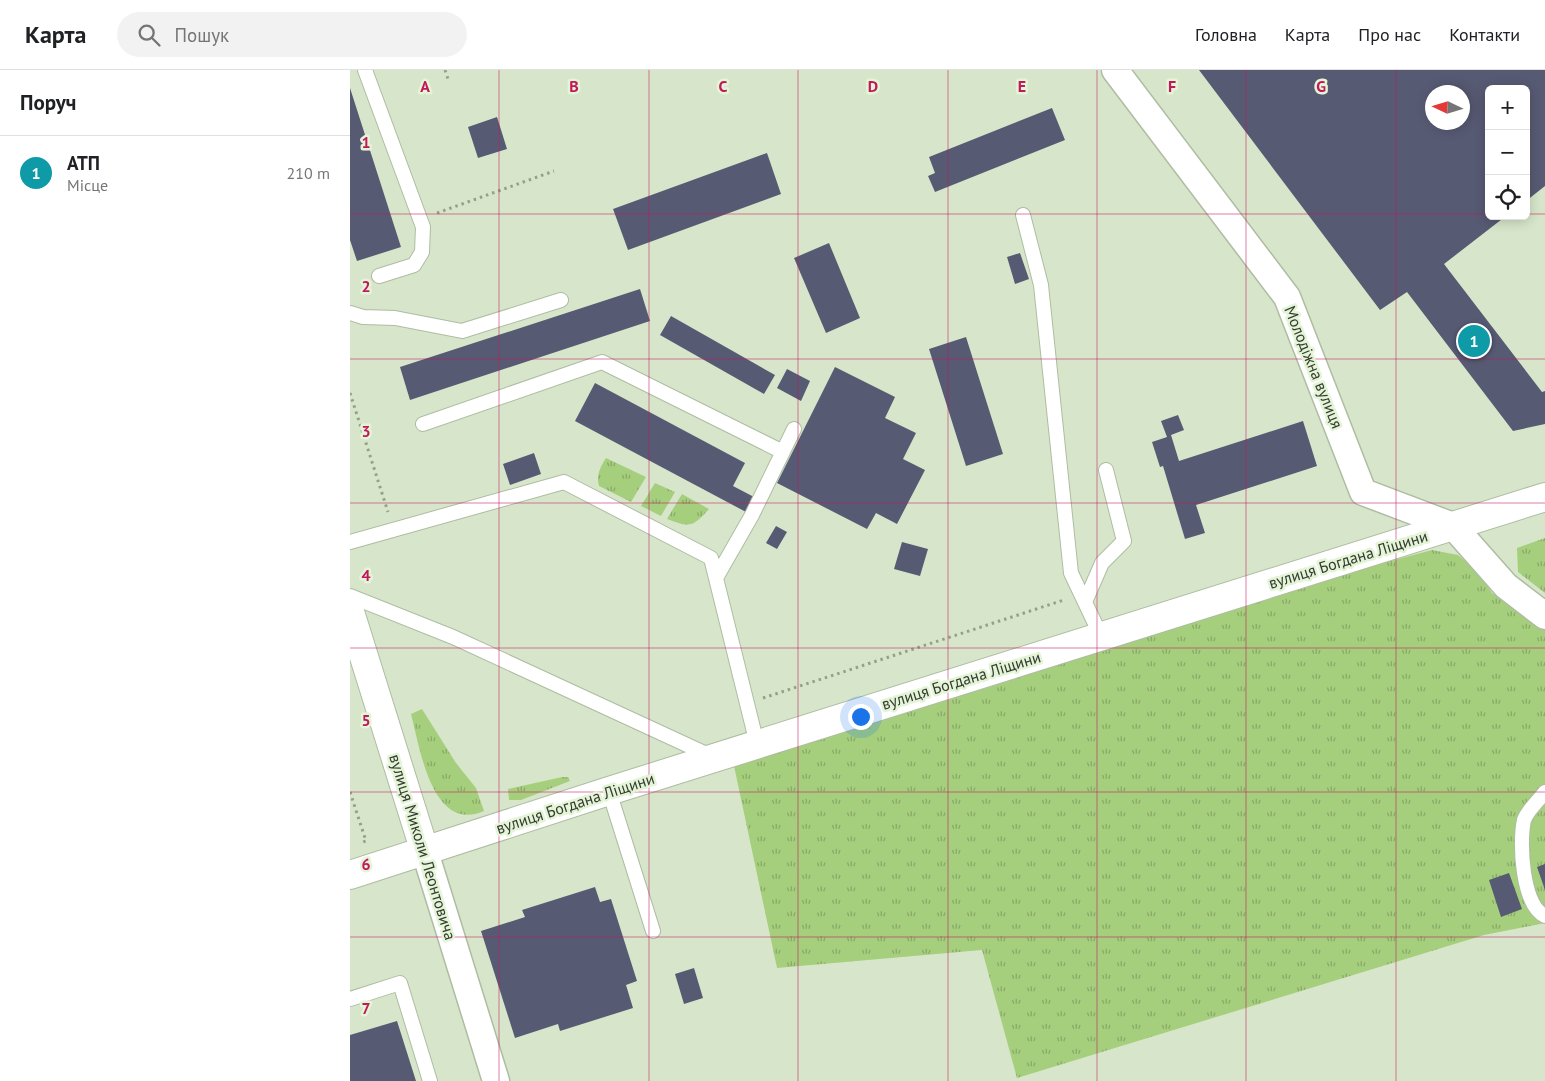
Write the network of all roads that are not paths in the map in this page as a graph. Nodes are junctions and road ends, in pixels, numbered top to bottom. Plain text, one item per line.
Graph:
1 (365, 70) edge
2 (1115, 70) edge
3 (1023, 214) dead end
4 (379, 276) dead end
5 (561, 300) dead end
6 (350, 313) edge
7 (423, 424) dead end
8 (794, 429) dead end
9 (783, 452) junction
10 (1106, 470) dead end
11 (1545, 497) edge
12 (1453, 526) junction
13 (350, 542) edge
14 (716, 578) junction
15 (350, 596) edge
16 (1083, 599) junction
17 (350, 612) edge
18 (1545, 616) edge
19 (1101, 636) junction
20 (757, 744) junction
21 (714, 758) junction
22 (609, 791) junction
23 (1545, 792) edge
24 (425, 852) junction
25 (350, 875) edge
26 (1545, 916) edge
27 (653, 931) dead end
28 (350, 999) edge
29 (430, 1081) edge
30 (496, 1081) edge

1 - 4 lane
2 - 12 street, Молодіжна вулиця
3 - 16 lane
5 - 6 lane
7 - 9 lane
8 - 9 lane
9 - 14 lane
10 - 16 lane
11 - 12 main road, вулиця Богдана Ліщини
12 - 18 street, Молодіжна вулиця
12 - 19 main road, вулиця Богдана Ліщини
13 - 14 lane
14 - 20 lane
15 - 21 lane
16 - 19 lane
17 - 24 main road, вулиця Миколи Леонтовича
19 - 20 main road, вулиця Богдана Ліщини
20 - 21 main road, вулиця Богдана Ліщини
21 - 22 main road, вулиця Богдана Ліщини
22 - 24 main road, вулиця Богдана Ліщини
22 - 27 lane
23 - 26 lane
24 - 25 main road, вулиця Богдана Ліщини
24 - 30 street, вулиця Миколи Леонтовича
28 - 29 lane

